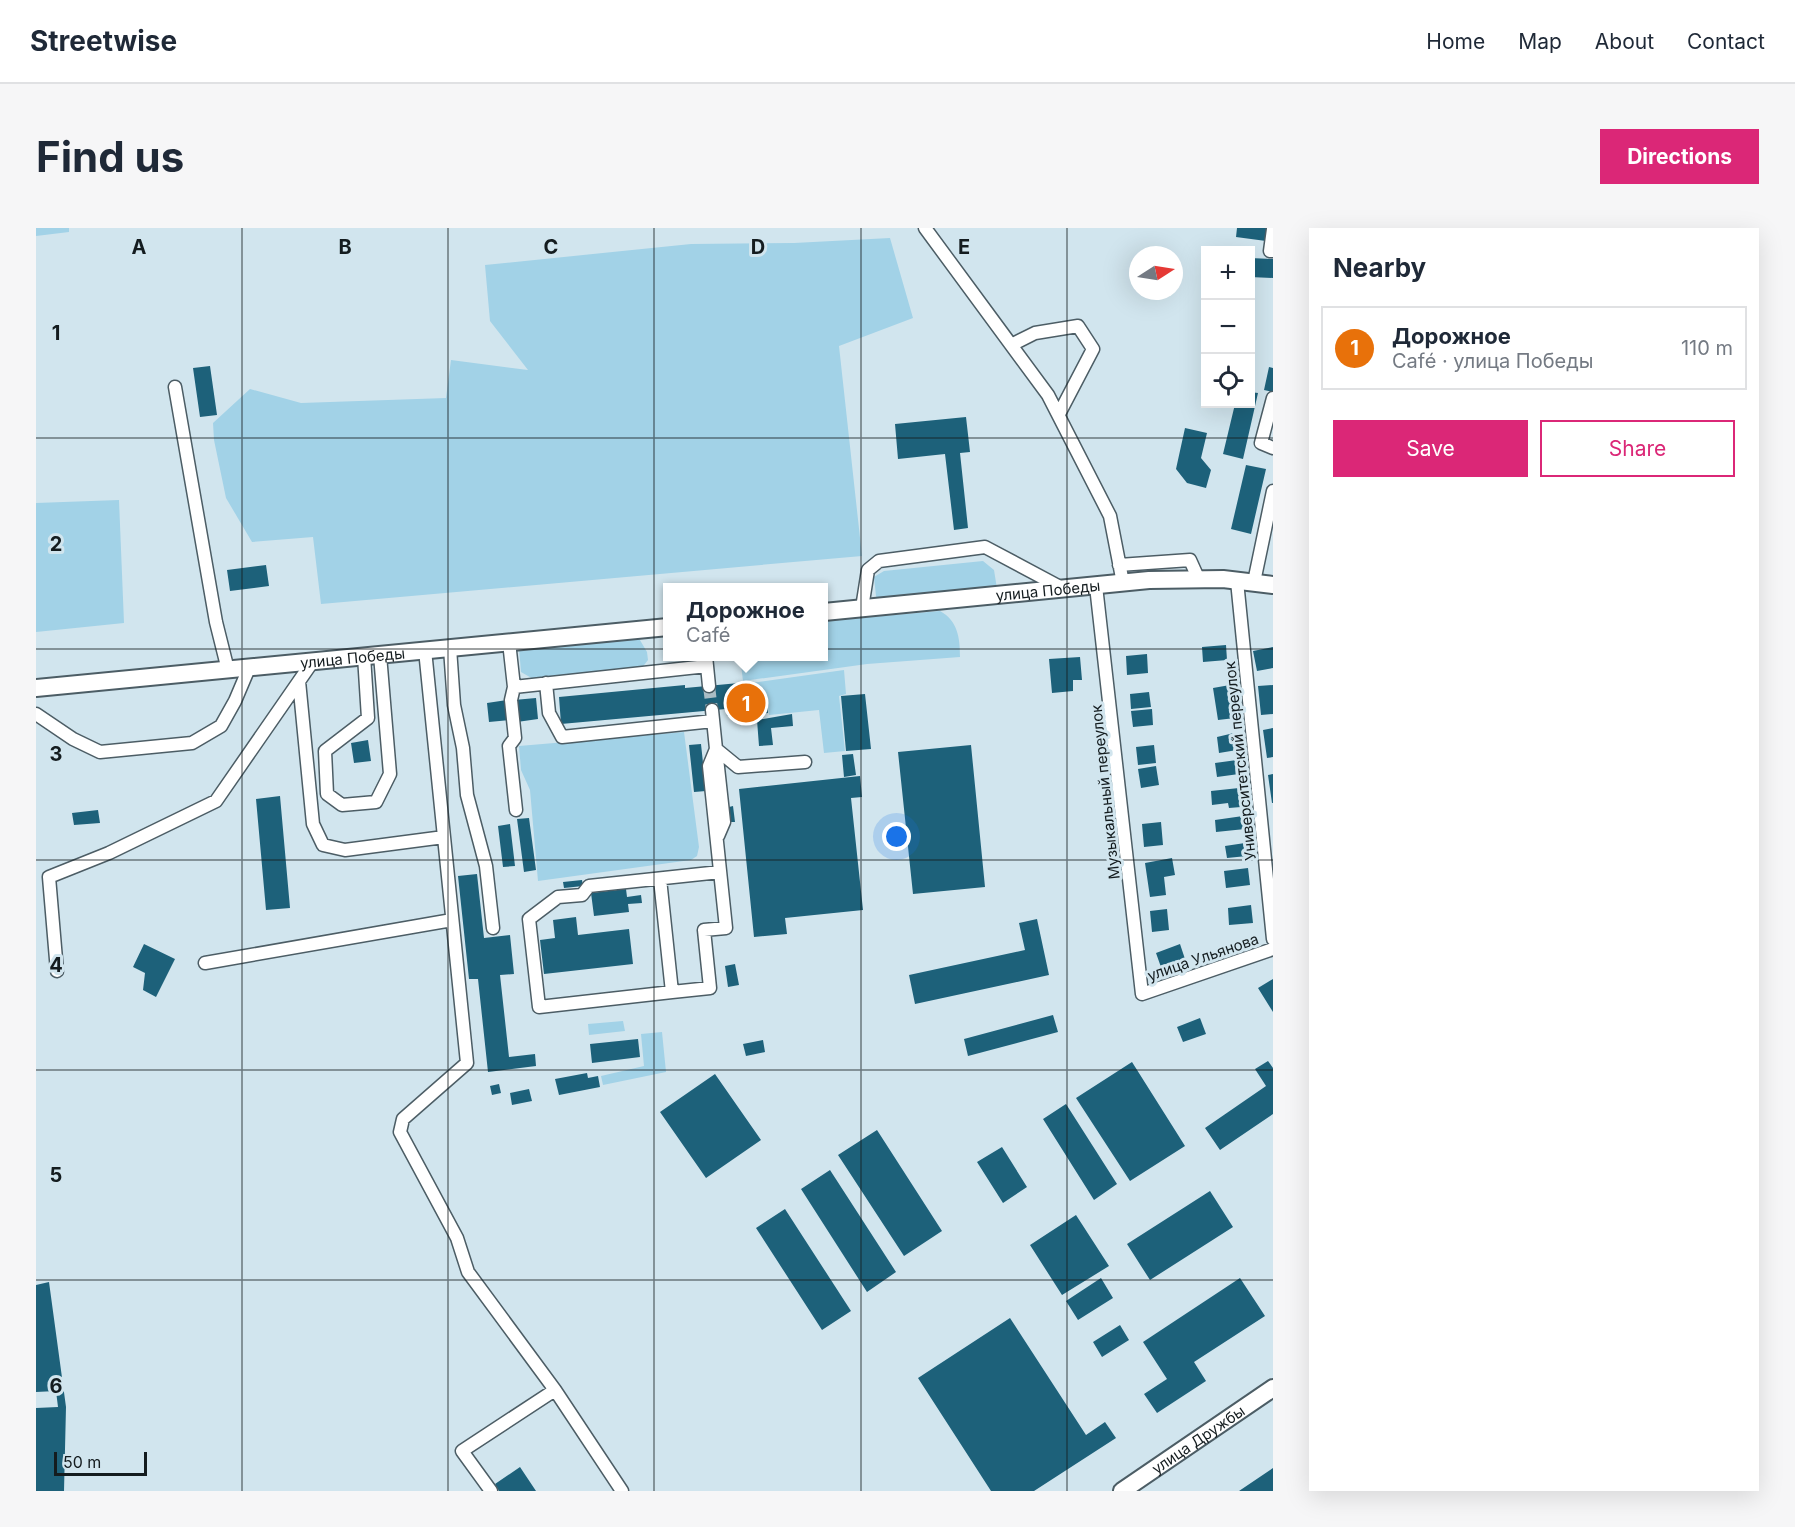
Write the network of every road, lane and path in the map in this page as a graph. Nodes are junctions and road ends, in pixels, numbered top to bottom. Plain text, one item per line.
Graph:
1 (925, 228) edge
2 (1273, 229) edge
3 (1273, 251) edge
4 (1011, 345) junction
5 (175, 387) dead end
6 (1273, 398) edge
7 (1059, 414) junction
8 (1273, 448) edge
9 (1273, 491) edge
10 (1119, 565) junction
11 (1198, 580) junction
12 (1123, 582) junction
13 (1245, 582) junction
14 (1273, 585) edge
15 (1096, 586) junction
16 (1063, 589) junction
17 (862, 608) junction
18 (828, 612) edge
19 (663, 627) edge
20 (509, 642) junction
21 (450, 648) junction
22 (425, 650) junction
23 (372, 656) junction
24 (313, 661) junction
25 (707, 661) edge
26 (249, 668) junction
27 (228, 670) junction
28 (299, 681) junction
29 (546, 683) junction
30 (710, 686) tunnel mouth
31 (514, 687) junction
32 (36, 688) edge
33 (36, 714) edge
34 (716, 749) junction
35 (805, 762) dead end
36 (516, 810) dead end
37 (444, 837) junction
38 (720, 872) junction
39 (660, 879) junction
40 (452, 920) junction
41 (493, 928) dead end
42 (1273, 939) edge
43 (1273, 949) edge
44 (205, 963) dead end
45 (57, 970) dead end
46 (672, 992) junction
47 (1142, 994) joint
48 (1273, 1388) edge
49 (555, 1390) junction
50 (491, 1491) edge
51 (622, 1491) edge
52 (1122, 1491) edge

1 - 4 street
2 - 3 street
4 - 7 street
4 - 7 street
5 - 27 street
6 - 8 street
7 - 10 street
9 - 13 street, Университетский переулок
10 - 11 street
10 - 12 street
11 - 12 main road, улица Победы
11 - 13 main road, улица Победы
12 - 15 main road, улица Победы
13 - 14 main road, улица Победы
13 - 42 street, Университетский переулок
15 - 16 main road, улица Победы
15 - 47 street, Музыкальный переулок
16 - 17 main road, улица Победы
16 - 17 street
17 - 18 main road, улица Победы
19 - 20 main road, улица Победы
20 - 21 main road, улица Победы
20 - 31 street
21 - 22 main road, улица Победы
21 - 41 street
22 - 23 main road, улица Победы
22 - 37 street
23 - 23 street
23 - 24 main road, улица Победы
24 - 26 main road, улица Победы
24 - 28 street
25 - 29 street
25 - 30 street
26 - 27 main road, улица Победы
26 - 33 street
27 - 32 main road, улица Победы
28 - 37 street
28 - 45 street
29 - 31 street
29 - 34 street
31 - 36 street
34 - 35 street
34 - 38 street
37 - 40 street
38 - 39 street
38 - 46 street
39 - 46 street
39 - 46 street
40 - 44 street
40 - 49 street
43 - 47 street, улица Ульянова
48 - 52 main road, улица Дружбы
49 - 50 street
49 - 51 street

